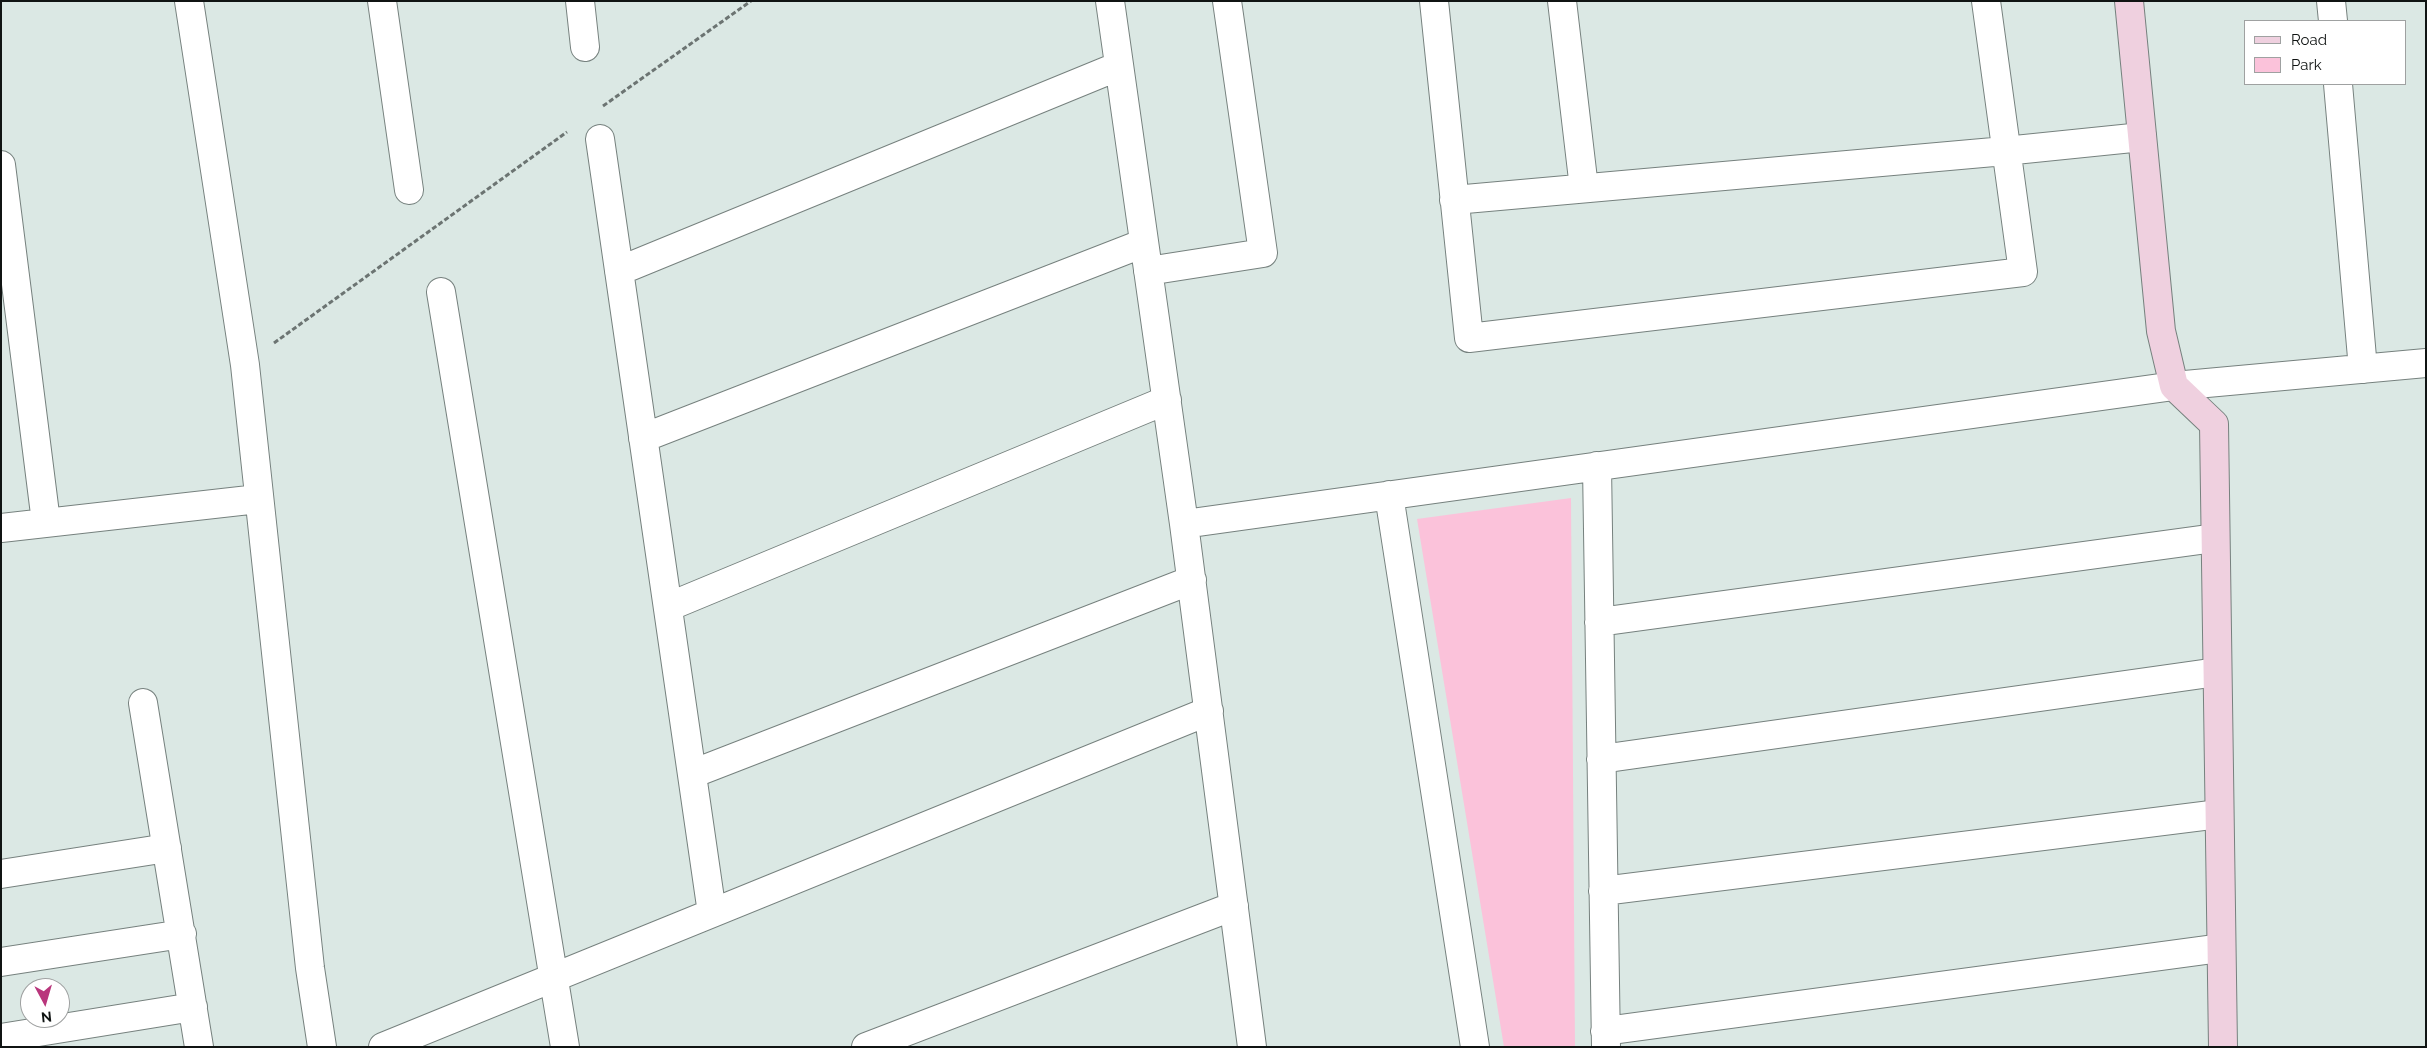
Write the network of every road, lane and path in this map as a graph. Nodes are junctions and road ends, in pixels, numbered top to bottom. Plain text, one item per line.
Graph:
1 (189, 1) edge
2 (382, 1) edge
3 (580, 1) edge
4 (751, 1) edge
5 (1110, 1) edge
6 (1227, 1) edge
7 (1434, 1) edge
8 (1562, 1) edge
9 (1986, 1) edge
10 (2129, 1) edge
11 (2331, 1) edge
12 (2333, 20) edge
13 (585, 47) dead end
14 (1119, 66) junction
15 (2338, 85) edge
16 (596, 111) dead end
17 (572, 128) dead end
18 (2142, 136) junction
19 (600, 139) dead end
20 (2005, 151) junction
21 (1, 165) edge
22 (1584, 188) junction
23 (409, 190) dead end
24 (1454, 200) junction
25 (1144, 243) junction
26 (619, 271) junction
27 (1148, 271) junction
28 (440, 292) dead end
29 (2426, 363) edge
30 (245, 364) junction
31 (2363, 369) junction
32 (2174, 386) junction
33 (1167, 400) junction
34 (643, 438) junction
35 (1598, 466) junction
36 (1390, 495) junction
37 (258, 499) junction
38 (46, 522) junction
39 (1184, 524) junction
40 (1, 528) edge
41 (2215, 538) junction
42 (1192, 580) junction
43 (668, 607) junction
44 (1600, 622) junction
45 (2217, 672) junction
46 (143, 703) dead end
47 (1209, 711) junction
48 (1601, 759) junction
49 (692, 774) junction
50 (2219, 814) junction
51 (167, 848) junction
52 (1, 874) edge
53 (1603, 891) junction
54 (1234, 906) junction
55 (712, 913) junction
56 (182, 934) junction
57 (2221, 948) junction
58 (1, 962) edge
59 (555, 977) junction
60 (194, 1007) junction
61 (1, 1038) edge
62 (1606, 1039) edge
63 (199, 1047) edge
64 (322, 1047) edge
65 (384, 1047) edge
66 (565, 1047) edge
67 (866, 1047) edge
68 (1252, 1047) edge
69 (1475, 1047) edge
70 (2222, 1047) edge

1 - 30 street
2 - 23 street
3 - 13 street
4 - 16 path
5 - 14 street
6 - 27 street
7 - 24 street
8 - 22 street
9 - 20 street
10 - 18 street
11 - 12 street
14 - 25 street
14 - 26 street
15 - 31 street
17 - 30 path
18 - 20 street
18 - 32 street
19 - 26 street
20 - 22 street
20 - 24 street
21 - 38 street
22 - 24 street
25 - 27 street
25 - 34 street
26 - 34 street
27 - 33 street
28 - 59 street
29 - 31 street
30 - 37 street
31 - 32 street
32 - 35 street
32 - 41 street
33 - 39 street
33 - 43 street
34 - 43 street
35 - 36 street
35 - 44 street
36 - 39 street
36 - 69 street
37 - 38 street
37 - 64 street
38 - 40 street
39 - 42 street
41 - 44 street
41 - 45 street
42 - 47 street
42 - 49 street
43 - 49 street
44 - 48 street
45 - 48 street
45 - 50 street
46 - 51 street
47 - 54 street
47 - 55 street
48 - 53 street
49 - 55 street
50 - 53 street
50 - 57 street
51 - 52 street
51 - 56 street
53 - 62 street
54 - 67 street
54 - 68 street
55 - 59 street
56 - 58 street
56 - 60 street
57 - 62 street
57 - 70 street
59 - 65 street
59 - 66 street
60 - 61 street
60 - 63 street

